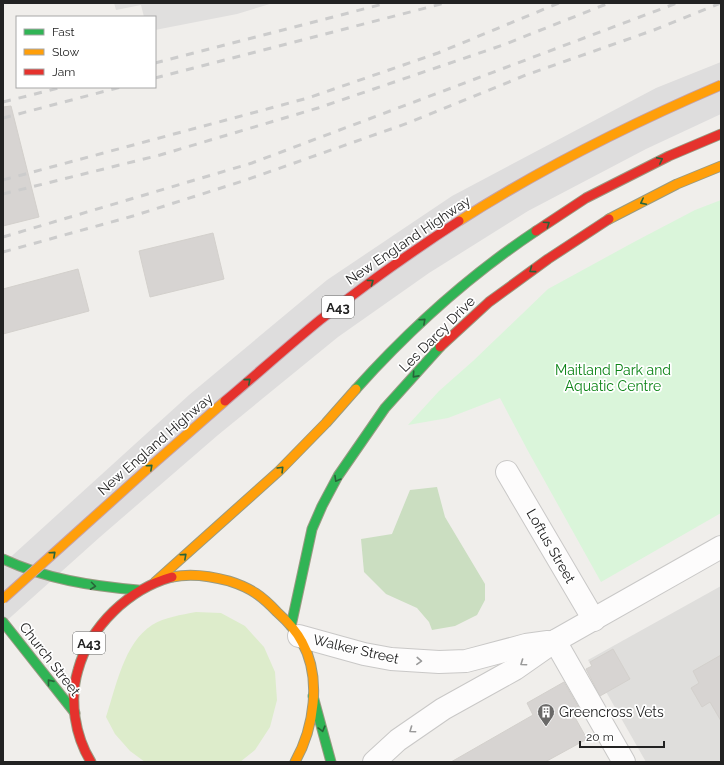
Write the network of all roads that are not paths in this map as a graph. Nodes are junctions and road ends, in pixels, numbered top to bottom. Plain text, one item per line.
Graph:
1 (721, 85) edge
2 (721, 134) edge
3 (721, 166) edge
4 (507, 472) dead end
5 (721, 547) edge
6 (3, 559) edge
7 (155, 582) junction
8 (138, 590) junction
9 (3, 598) edge
10 (594, 620) junction
11 (3, 622) edge
12 (295, 631) junction
13 (555, 641) junction
14 (313, 696) junction
15 (75, 713) junction
16 (80, 737) junction
17 (76, 749) dead end
18 (91, 762) edge
19 (295, 762) edge
20 (331, 762) edge
21 (374, 762) edge
22 (624, 762) edge

9 -> 1 main road, New England Highway / A43, bridge
7 -> 2 main road, A43
3 -> 12 main road, Les Darcy Drive
4 - 10 street, Loftus Street
5 - 10 street, Walker Street
6 -> 8 main road
7 - 8 main road, A43
7 - 12 main road, A43
8 - 15 main road, A43
10 - 13 street, Walker Street
15 -> 11 main road, Church Street
12 -> 13 street, Walker Street
12 - 14 main road, A43
13 -> 21 street, Walker Street
13 - 22 street
14 - 19 main road, A43
14 -> 20 main road
15 - 16 main road, A43
16 - 17 main road
16 - 18 main road, A43

